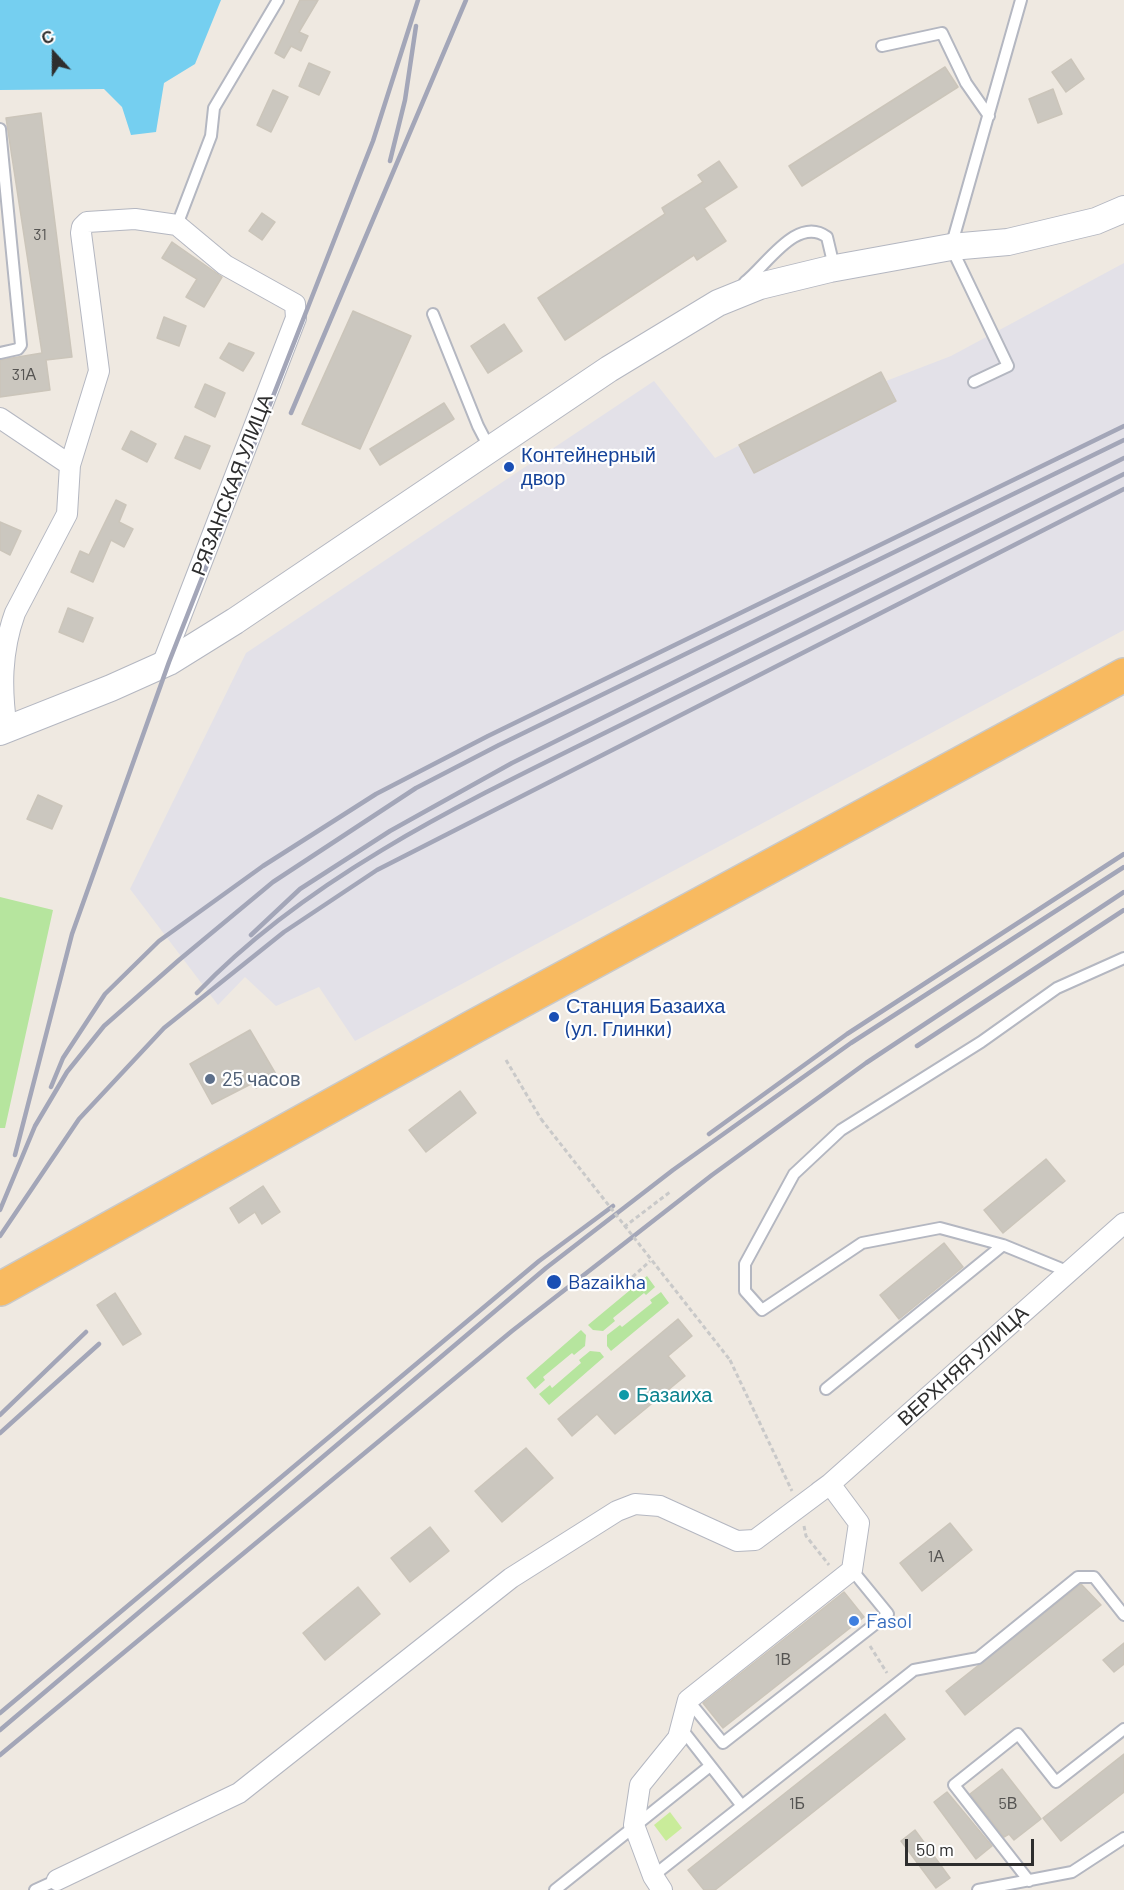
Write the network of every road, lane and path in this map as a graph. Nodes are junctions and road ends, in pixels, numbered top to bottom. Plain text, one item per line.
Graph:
1 (278, 0) edge
2 (1021, 0) edge
3 (882, 46) dead end
4 (989, 116) junction
5 (0, 129) edge
6 (1124, 209) edge
7 (177, 225) junction
8 (951, 248) junction
9 (830, 269) junction
10 (718, 303) junction
11 (433, 314) dead end
12 (0, 353) edge
13 (974, 382) dead end
14 (0, 418) edge
15 (491, 451) junction
16 (70, 465) junction
17 (162, 664) junction
18 (1124, 675) edge
19 (3, 731) edge
20 (1124, 958) edge
21 (506, 1060) dead end
22 (670, 1192) dead end
23 (1124, 1223) edge
24 (624, 1227) junction
25 (1003, 1245) junction
26 (650, 1261) junction
27 (1069, 1272) junction
28 (627, 1282) dead end
29 (0, 1289) edge
30 (826, 1389) dead end
31 (830, 1484) junction
32 (800, 1507) junction
33 (830, 1566) dead end
34 (852, 1570) junction
35 (1124, 1615) edge
36 (867, 1642) dead end
37 (890, 1677) dead end
38 (688, 1700) junction
39 (681, 1728) junction
40 (1124, 1729) edge
41 (710, 1766) junction
42 (742, 1806) junction
43 (634, 1825) junction
44 (1124, 1838) edge
45 (57, 1880) joint
46 (1029, 1881) junction
47 (657, 1883) edge
48 (35, 1890) edge
49 (555, 1890) edge
50 (978, 1890) edge

1 - 7 lane
2 - 4 lane
3 - 4 lane
4 - 8 lane
5 - 12 lane
6 - 8 street
7 - 16 street
7 - 17 street, РЯЗАНСКАЯ УЛИЦА
8 - 9 street
8 - 13 lane
9 - 10 street
9 - 10 lane
10 - 15 street
11 - 15 lane
14 - 16 street
15 - 17 street
16 - 19 street
17 - 19 street
18 - 29 highway
20 - 25 lane
21 - 24 path, bridge
22 - 24 path
23 - 27 street, ВЕРХНЯЯ УЛИЦА
24 - 26 path, bridge
25 - 27 lane
25 - 30 lane
26 - 28 path
26 - 32 path, bridge
27 - 31 street, ВЕРХНЯЯ УЛИЦА
31 - 32 street, ВЕРХНЯЯ УЛИЦА
31 - 34 street
32 - 33 path
32 - 45 street, ВЕРХНЯЯ УЛИЦА
34 - 38 street
34 - 38 lane
35 - 42 lane
36 - 37 path
38 - 39 street
39 - 41 lane
39 - 43 street
40 - 46 lane
41 - 42 lane
41 - 43 lane
42 - 47 lane
43 - 47 street
43 - 49 lane
44 - 46 lane
45 - 48 lane
46 - 50 lane

